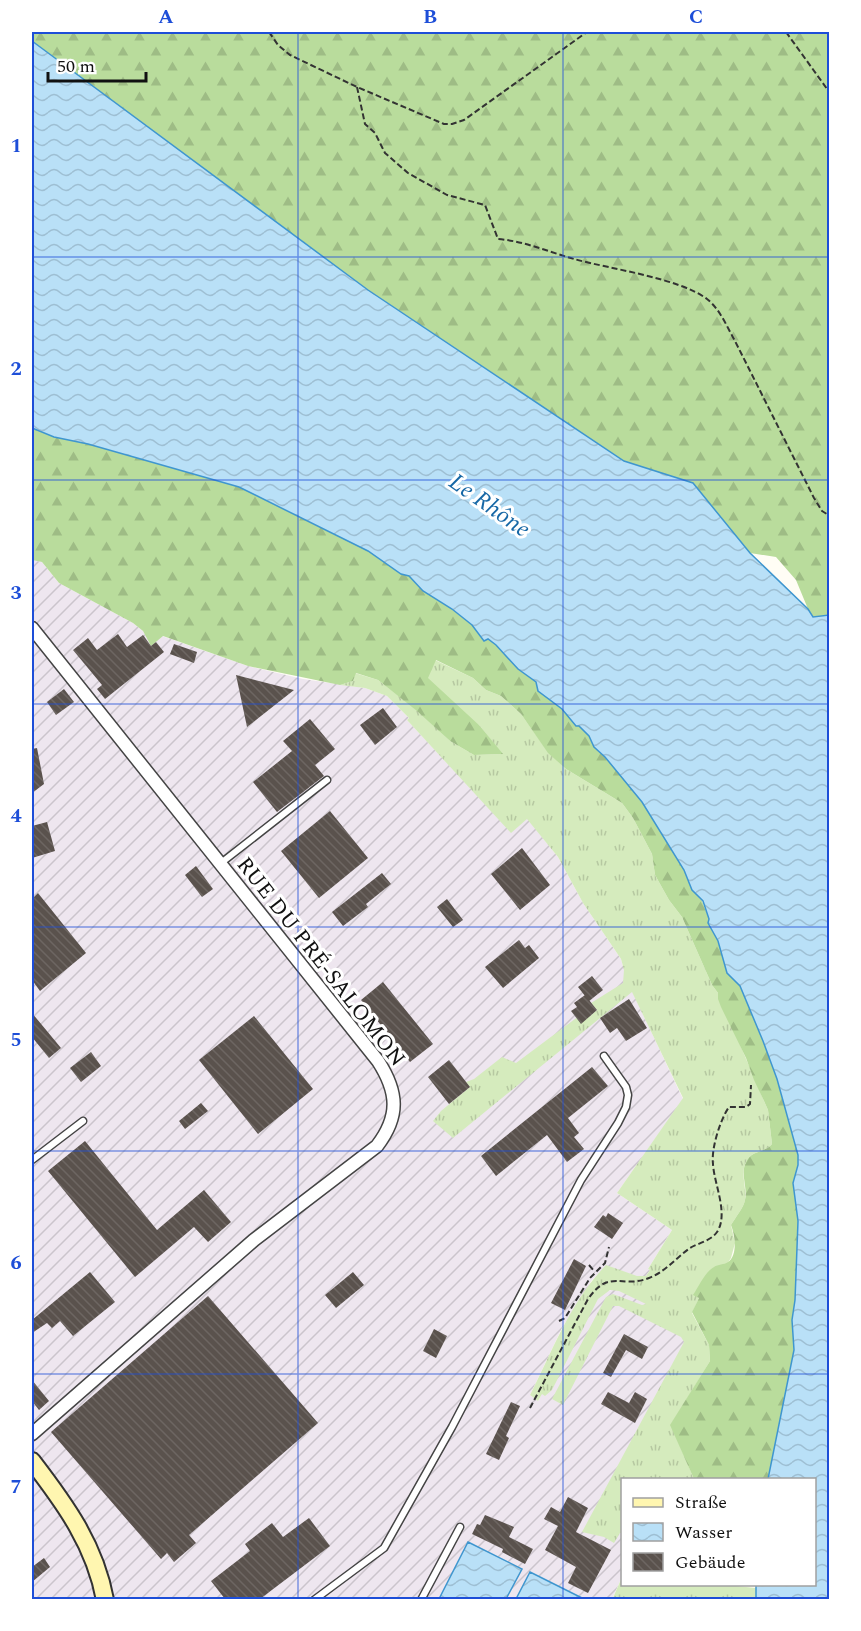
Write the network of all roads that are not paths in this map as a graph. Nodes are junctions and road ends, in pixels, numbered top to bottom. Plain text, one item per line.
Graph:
1 (32, 628) edge
2 (327, 780) dead end
3 (221, 863) junction
4 (604, 1056) dead end
5 (82, 1121) dead end
6 (32, 1160) edge
7 (32, 1434) edge
8 (32, 1461) edge
9 (460, 1527) dead end
10 (105, 1599) edge
11 (314, 1599) edge
12 (421, 1599) edge

1 - 3 street, RUE DU PRÉ-SALOMON
2 - 3 lane
3 - 7 street, RUE DU PRÉ-SALOMON
4 - 11 lane
5 - 6 lane
8 - 10 main road
9 - 12 lane

